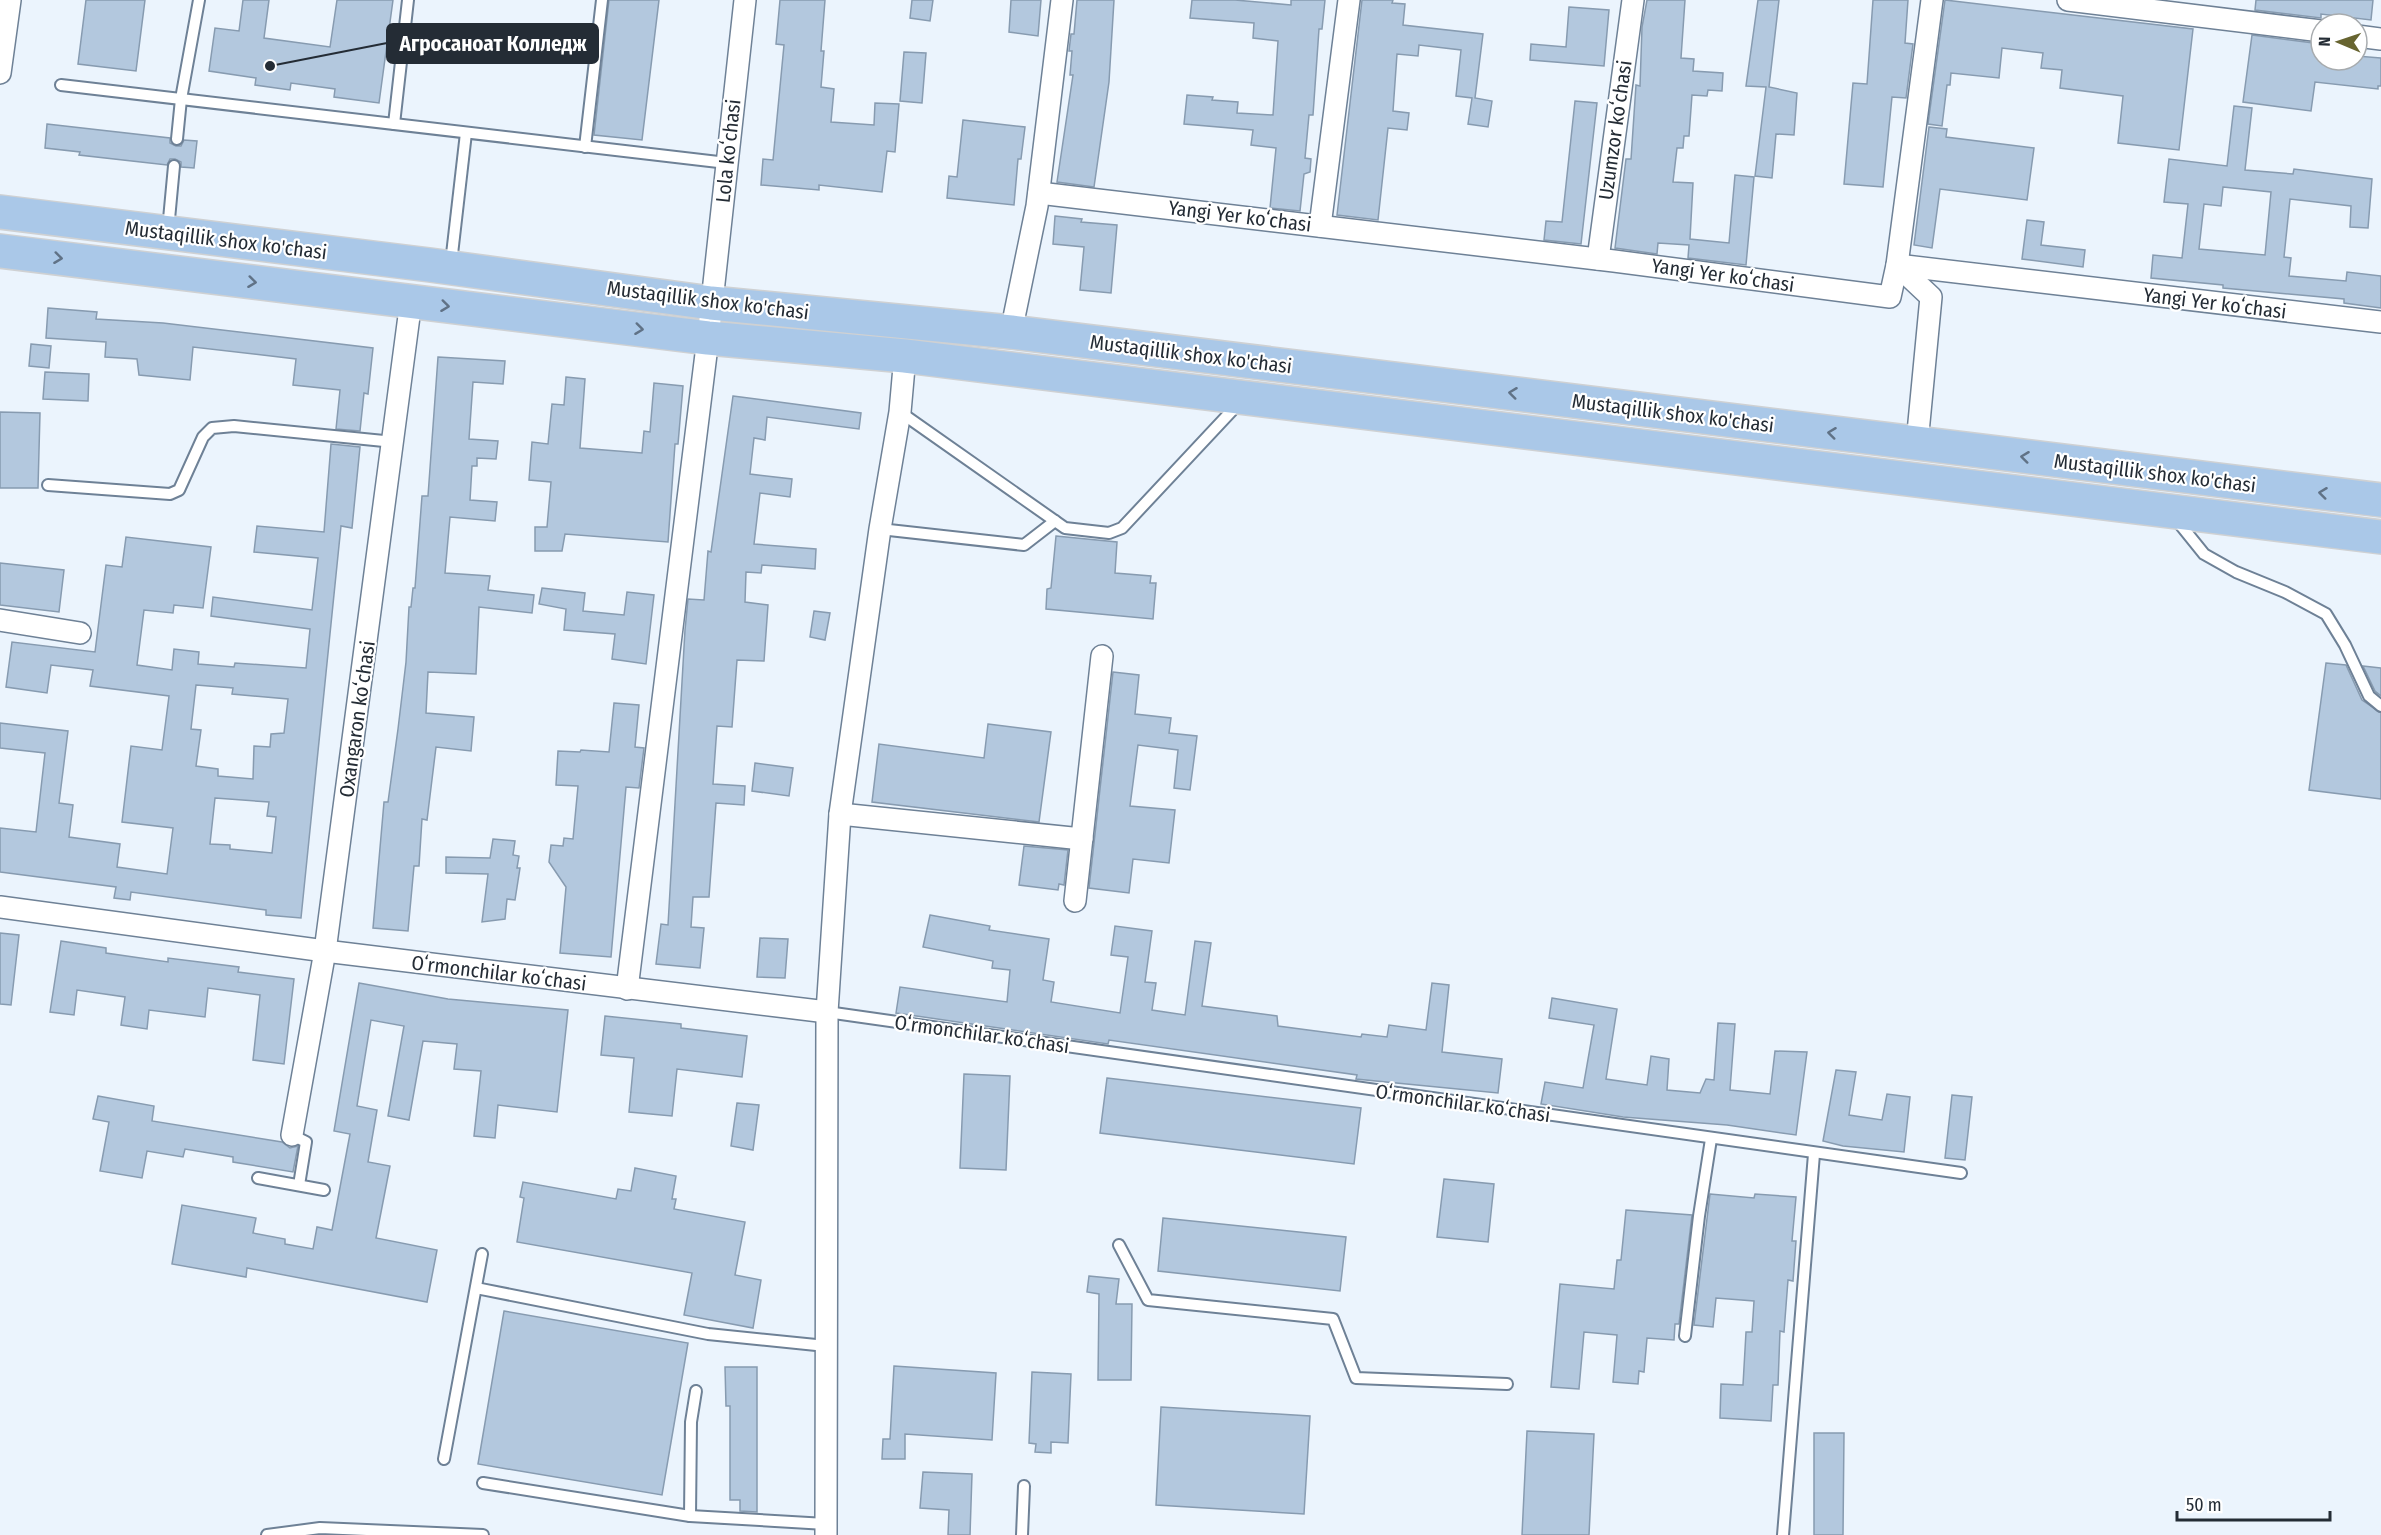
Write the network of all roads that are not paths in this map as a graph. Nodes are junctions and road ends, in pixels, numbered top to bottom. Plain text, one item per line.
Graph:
1 (10, 0) edge
2 (199, 0) edge
3 (408, 0) edge
4 (602, 0) edge
5 (745, 0) edge
6 (1062, 0) edge
7 (1349, 0) edge
8 (1633, 0) edge
9 (1932, 0) edge
10 (2068, 0) edge
11 (2309, 30) edge
12 (0, 73) edge
13 (61, 85) dead end
14 (181, 99) junction
15 (394, 124) junction
16 (466, 133) junction
17 (177, 139) dead end
18 (585, 147) junction
19 (727, 163) junction
20 (174, 166) dead end
21 (1039, 193) junction
22 (1, 209) edge
23 (1320, 226) junction
24 (168, 233) junction
25 (0, 251) edge
26 (1598, 259) junction
27 (1897, 265) junction
28 (451, 268) junction
29 (411, 301) junction
30 (711, 303) junction
31 (2381, 322) edge
32 (1011, 332) junction
33 (708, 338) junction
34 (905, 356) junction
35 (1244, 397) junction
36 (1563, 399) junction
37 (900, 412) junction
38 (1558, 436) junction
39 (394, 442) junction
40 (1917, 443) junction
41 (48, 485) dead end
42 (2381, 500) edge
43 (2170, 511) junction
44 (1055, 521) junction
45 (880, 529) junction
46 (2381, 537) edge
47 (0, 620) edge
48 (80, 633) dead end
49 (1102, 656) dead end
50 (2381, 706) edge
51 (840, 814) junction
52 (1082, 839) junction
53 (1075, 901) dead end
54 (0, 907) edge
55 (325, 951) junction
56 (627, 989) junction
57 (827, 1012) junction
58 (292, 1135) joint
59 (1711, 1139) junction
60 (1814, 1154) junction
61 (1961, 1173) dead end
62 (258, 1178) dead end
63 (299, 1185) junction
64 (324, 1190) dead end
65 (1119, 1245) dead end
66 (482, 1254) dead end
67 (476, 1288) junction
68 (1685, 1336) dead end
69 (826, 1346) junction
70 (1507, 1384) dead end
71 (696, 1391) dead end
72 (444, 1459) dead end
73 (483, 1483) dead end
74 (1024, 1486) dead end
75 (690, 1516) junction
76 (826, 1529) edge
77 (267, 1535) edge
78 (483, 1535) edge
79 (1022, 1535) edge
80 (1783, 1535) edge

1 - 12 street
2 - 14 lane
3 - 15 lane
4 - 18 lane
5 - 19 street, Lola koʻchasi
6 - 21 street
7 - 23 street
8 - 26 street, Uzumzor koʻchasi
9 - 27 street
10 - 11 street
13 - 14 lane
14 - 15 lane
14 - 17 lane
15 - 16 lane
16 - 18 lane
16 - 28 lane
18 - 19 lane
19 - 30 street, Lola koʻchasi
20 - 24 lane
21 - 23 street, Yangi Yer koʻchasi
21 - 32 street
22 - 24 main road, Mustaqillik shox ko'chasi
23 - 26 street, Yangi Yer koʻchasi
24 - 28 main road, Mustaqillik shox ko'chasi
25 -> 29 main road, Mustaqillik shox ko'chasi
26 - 27 street, Yangi Yer koʻchasi
27 - 31 street, Yangi Yer koʻchasi
27 - 40 street
28 - 30 main road, Mustaqillik shox ko'chasi
29 -> 33 main road, Mustaqillik shox ko'chasi
29 - 39 street, Oxangaron koʻchasi
30 - 32 main road, Mustaqillik shox ko'chasi
30 - 33 street, Lola koʻchasi
36 -> 32 main road, Mustaqillik shox ko'chasi
33 - 34 main road, Mustaqillik shox ko'chasi
33 - 56 street, Lola koʻchasi
34 - 35 main road, Mustaqillik shox ko'chasi
34 - 37 street
35 - 38 main road, Mustaqillik shox ko'chasi
35 - 44 lane
36 - 38 main road
40 -> 36 main road, Mustaqillik shox ko'chasi
37 - 44 lane
37 - 45 street
38 - 43 main road, Mustaqillik shox ko'chasi
39 - 41 lane
39 - 55 street, Oxangaron koʻchasi
42 -> 40 main road, Mustaqillik shox ko'chasi
43 - 46 main road, Mustaqillik shox ko'chasi
43 - 50 lane
44 - 45 lane
45 - 51 street
47 - 48 street
49 - 52 street
51 - 52 street
51 - 57 street
52 - 53 street
54 - 55 street, Oʻrmonchilar koʻchasi
55 - 56 street, Oʻrmonchilar koʻchasi
55 - 58 street, Oxangaron koʻchasi
56 - 57 street, Oʻrmonchilar koʻchasi
57 - 59 lane, Oʻrmonchilar koʻchasi
57 - 69 street
58 - 63 lane
59 - 60 lane, Oʻrmonchilar koʻchasi
59 - 68 lane
60 - 61 lane, Oʻrmonchilar koʻchasi
60 - 80 lane
62 - 63 lane
63 - 64 lane
65 - 70 lane
66 - 67 lane
67 - 69 lane
67 - 72 lane
69 - 76 street
71 - 75 lane
73 - 75 lane
74 - 79 lane
75 - 76 lane
77 - 78 lane

